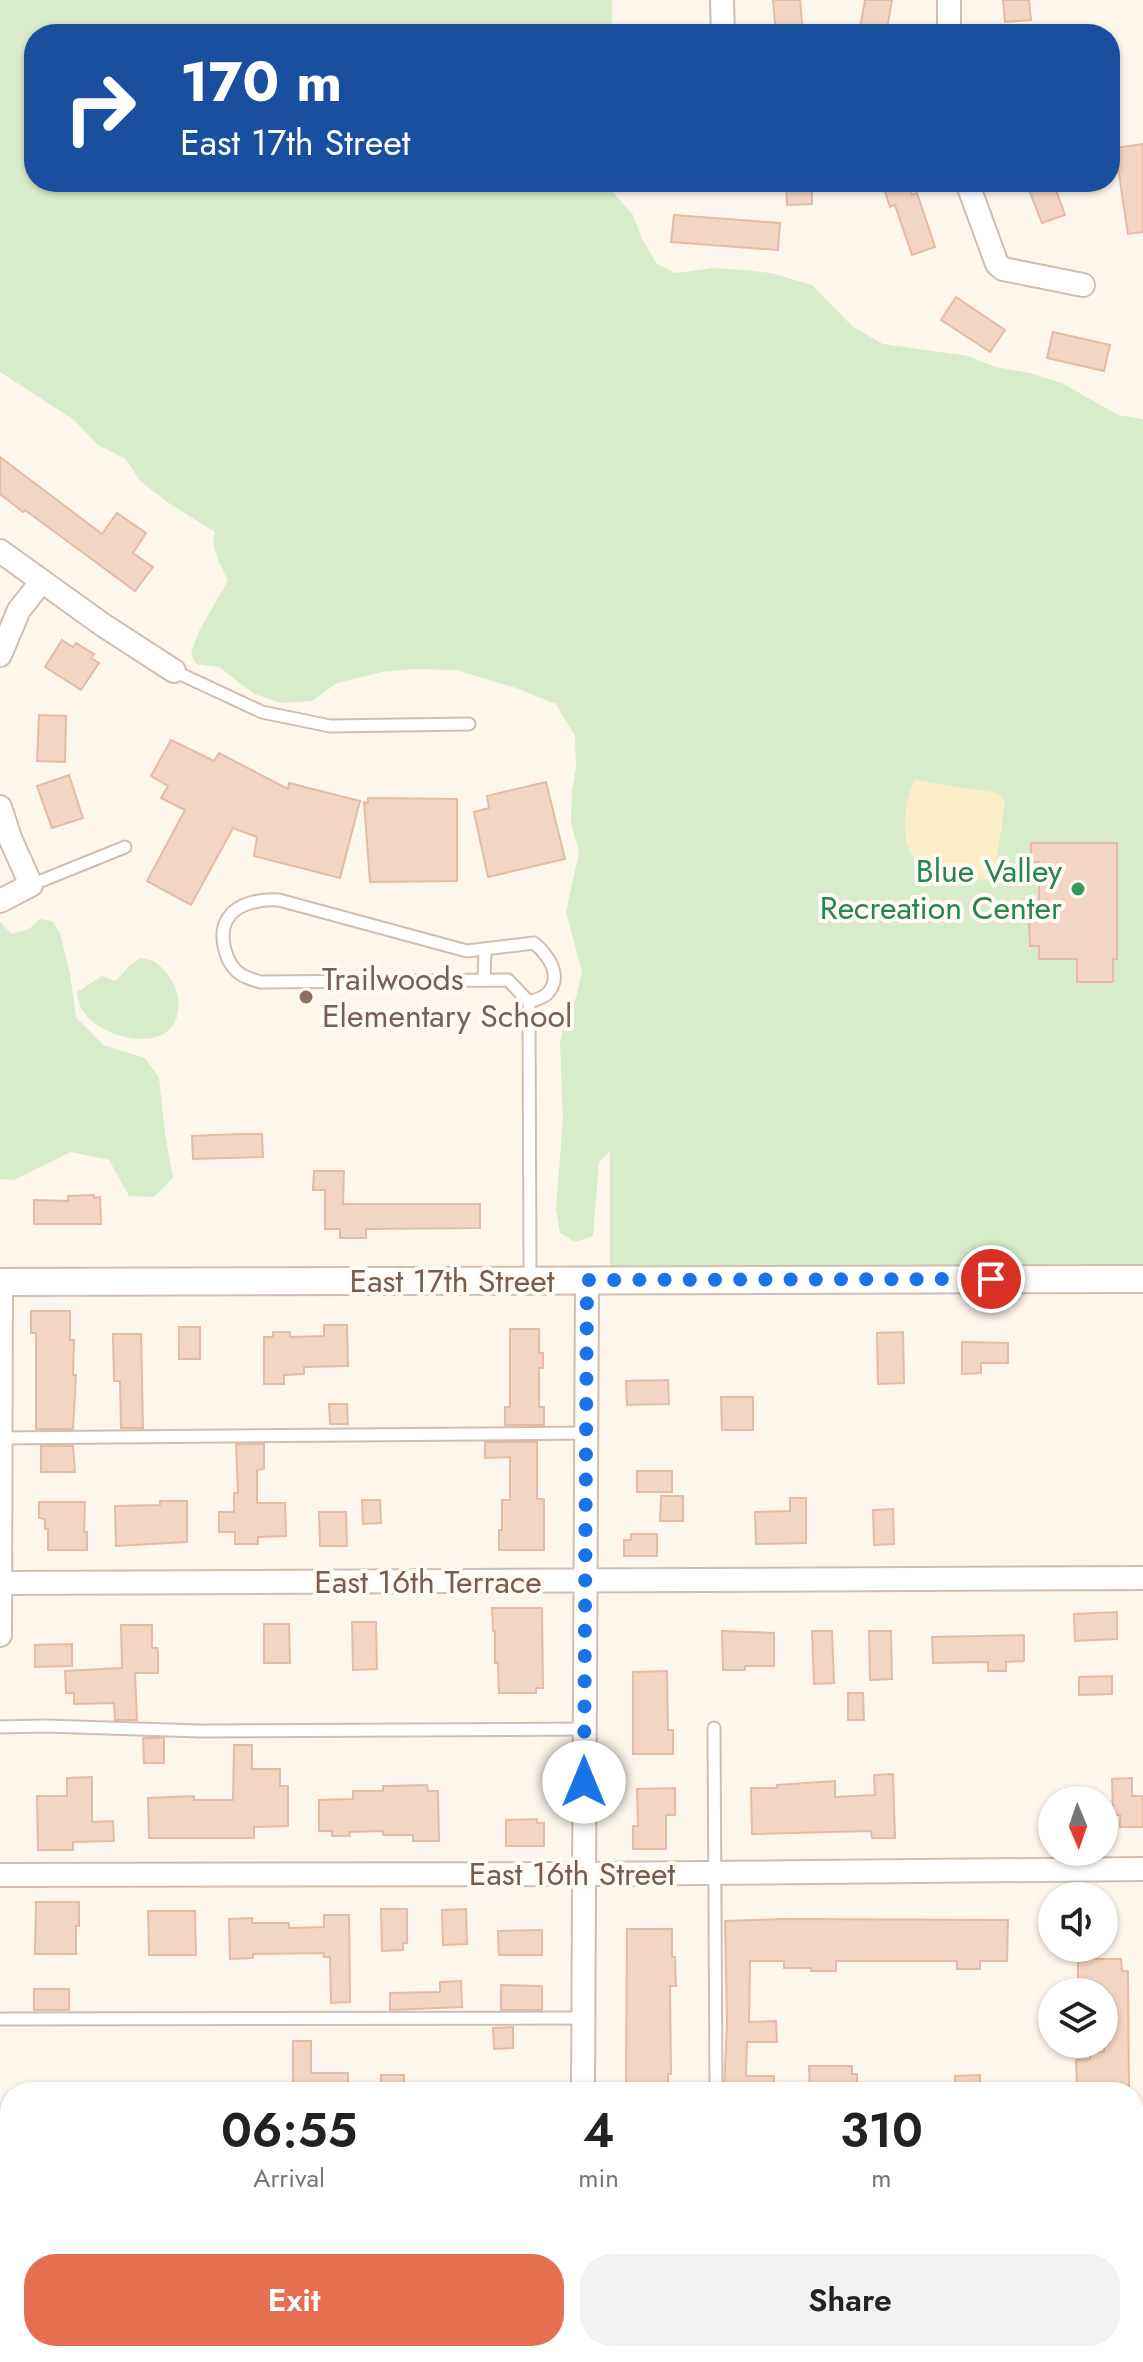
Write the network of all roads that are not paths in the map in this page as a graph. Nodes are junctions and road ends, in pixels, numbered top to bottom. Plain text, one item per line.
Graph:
1 (722, 0) edge
2 (949, 0) edge
3 (723, 24) edge
4 (949, 24) edge
5 (971, 192) edge
6 (1083, 285) dead end
7 (0, 551) edge
8 (42, 581) junction
9 (0, 655) edge
10 (174, 671) joint
11 (469, 724) dead end
12 (0, 807) edge
13 (125, 847) dead end
14 (31, 885) junction
15 (0, 901) edge
16 (485, 951) junction
17 (484, 980) junction
18 (529, 1002) junction
19 (1143, 1279) edge
20 (530, 1280) junction
21 (587, 1280) junction
22 (0, 1282) edge
23 (586, 1433) junction
24 (0, 1438) edge
25 (1143, 1578) edge
26 (584, 1581) junction
27 (0, 1583) edge
28 (0, 1635) edge
29 (0, 1727) edge
30 (714, 1728) dead end
31 (584, 1729) junction
32 (1143, 1869) edge
33 (715, 1873) junction
34 (583, 1874) junction
35 (0, 1875) edge
36 (583, 2018) junction
37 (0, 2019) edge
38 (583, 2082) edge
39 (716, 2082) edge

1 - 3 street
2 - 4 street
5 - 6 street
7 - 8 street
8 - 9 street
8 - 10 street
10 - 11 lane
12 - 14 street
13 - 14 lane
14 - 15 street
16 - 17 lane
16 - 17 lane
16 - 18 lane
17 - 18 lane
18 - 20 lane
19 - 21 street, East 17th Street
20 - 21 street, East 17th Street
20 - 22 street, East 17th Street
21 - 23 street
22 - 24 street
23 - 24 lane
23 - 26 street
24 - 27 street
25 - 26 street, East 16th Terrace
26 - 27 street, East 16th Terrace
26 - 31 street
27 - 28 street
29 - 31 lane
30 - 33 lane
31 - 34 street
32 - 33 street, East 16th Street
33 - 34 street, East 16th Street
33 - 39 lane
34 - 35 street, East 16th Street
34 - 36 street
36 - 37 lane
36 - 38 street

